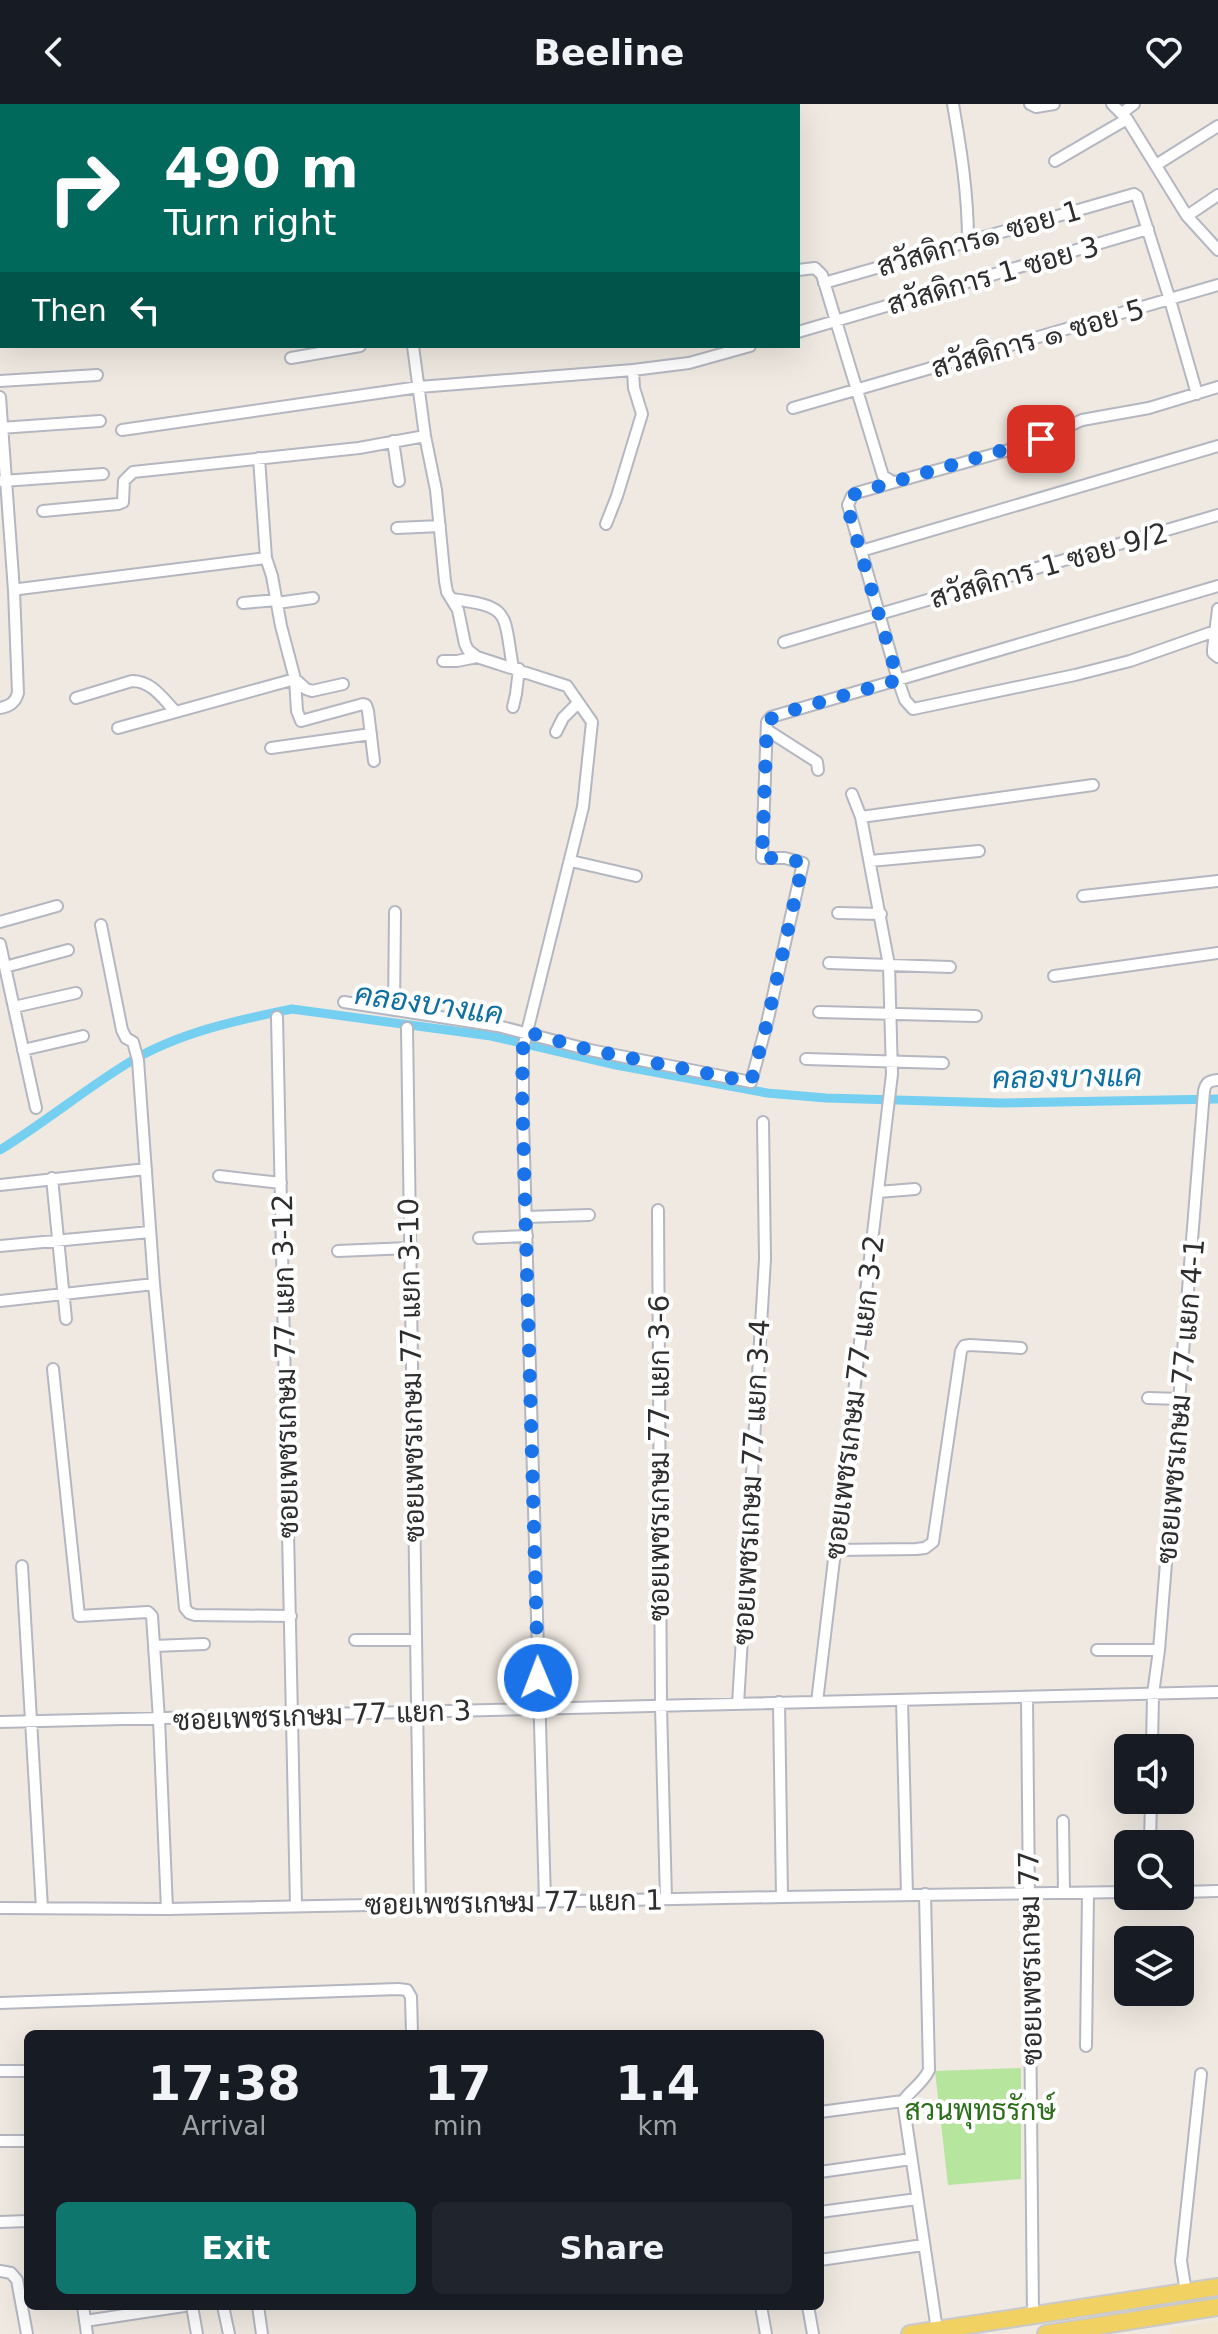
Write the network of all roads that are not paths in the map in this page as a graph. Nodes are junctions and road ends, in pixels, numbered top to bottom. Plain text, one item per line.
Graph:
1 (953, 104) edge
2 (1030, 104) edge
3 (1054, 104) edge
4 (1112, 104) edge
5 (1134, 104) edge
6 (1124, 116) junction
7 (1218, 126) edge
8 (1055, 161) dead end
9 (1156, 165) junction
10 (1218, 195) edge
11 (1187, 216) junction
12 (1148, 229) junction
13 (968, 241) junction
14 (1218, 250) edge
15 (800, 270) edge
16 (824, 283) junction
17 (1218, 285) edge
18 (1170, 300) junction
19 (838, 321) junction
20 (800, 331) edge
21 (348, 348) edge
22 (413, 348) edge
23 (743, 348) edge
24 (291, 358) dead end
25 (633, 370) junction
26 (97, 375) dead end
27 (0, 381) edge
28 (419, 387) junction
29 (1218, 387) edge
30 (858, 391) junction
31 (1197, 394) junction
32 (0, 397) edge
33 (793, 408) dead end
34 (100, 421) dead end
35 (1, 428) edge
36 (122, 430) dead end
37 (425, 436) junction
38 (393, 441) junction
39 (1218, 446) edge
40 (259, 458) junction
41 (103, 474) dead end
42 (3, 481) edge
43 (399, 481) dead end
44 (893, 482) junction
45 (43, 511) dead end
46 (1218, 515) edge
47 (606, 524) dead end
48 (4, 525) edge
49 (440, 526) junction
50 (397, 528) dead end
51 (861, 551) junction
52 (266, 558) junction
53 (12, 570) junction
54 (0, 571) edge
55 (1218, 586) edge
56 (19, 589) dead end
57 (313, 598) dead end
58 (452, 599) junction
59 (277, 602) junction
60 (243, 603) dead end
61 (1218, 609) edge
62 (879, 615) junction
63 (15, 616) junction
64 (0, 617) edge
65 (1215, 631) junction
66 (784, 642) dead end
67 (477, 657) junction
68 (1217, 657) edge
69 (443, 661) dead end
70 (516, 668) junction
71 (295, 679) junction
72 (898, 680) junction
73 (343, 684) dead end
74 (76, 698) dead end
75 (578, 703) junction
76 (513, 707) dead end
77 (0, 708) edge
78 (176, 712) junction
79 (118, 728) dead end
80 (767, 730) junction
81 (556, 732) dead end
82 (371, 734) junction
83 (271, 748) dead end
84 (374, 761) dead end
85 (818, 770) dead end
86 (1093, 785) dead end
87 (852, 794) dead end
88 (861, 817) junction
89 (979, 851) dead end
90 (571, 861) junction
91 (870, 861) junction
92 (636, 876) dead end
93 (1218, 881) edge
94 (1083, 896) dead end
95 (57, 906) dead end
96 (395, 912) dead end
97 (838, 913) dead end
98 (881, 914) junction
99 (0, 922) edge
100 (101, 925) dead end
101 (0, 944) edge
102 (68, 950) dead end
103 (1218, 953) edge
104 (829, 963) dead end
105 (889, 965) junction
106 (5, 967) junction
107 (950, 967) dead end
108 (1054, 976) dead end
109 (76, 993) dead end
110 (344, 1002) dead end
111 (14, 1007) junction
112 (394, 1010) junction
113 (819, 1012) dead end
114 (892, 1015) junction
115 (976, 1016) dead end
116 (277, 1017) dead end
117 (407, 1028) dead end
118 (527, 1032) junction
119 (83, 1036) dead end
120 (23, 1050) junction
121 (806, 1059) dead end
122 (892, 1061) junction
123 (943, 1063) dead end
124 (1218, 1080) edge
125 (36, 1108) dead end
126 (763, 1122) dead end
127 (146, 1169) junction
128 (219, 1176) dead end
129 (52, 1178) junction
130 (281, 1183) junction
131 (0, 1185) edge
132 (915, 1189) dead end
133 (878, 1192) junction
134 (658, 1210) dead end
135 (589, 1215) dead end
136 (526, 1217) junction
137 (150, 1232) junction
138 (527, 1236) junction
139 (479, 1238) dead end
140 (58, 1240) junction
141 (0, 1246) edge
142 (409, 1248) junction
143 (338, 1251) dead end
144 (154, 1284) junction
145 (64, 1294) junction
146 (0, 1301) edge
147 (66, 1319) dead end
148 (1021, 1348) dead end
149 (53, 1369) dead end
150 (1148, 1398) dead end
151 (1180, 1399) junction
152 (836, 1550) junction
153 (22, 1566) dead end
154 (291, 1616) junction
155 (355, 1640) dead end
156 (415, 1640) junction
157 (204, 1644) dead end
158 (154, 1646) junction
159 (1097, 1650) dead end
160 (1159, 1650) junction
161 (1218, 1692) edge
162 (1153, 1694) junction
163 (1027, 1697) junction
164 (902, 1700) junction
165 (779, 1702) junction
166 (817, 1702) junction
167 (738, 1704) junction
168 (661, 1706) junction
169 (539, 1709) junction
170 (416, 1712) junction
171 (293, 1716) junction
172 (159, 1719) junction
173 (0, 1722) edge
174 (32, 1722) junction
175 (1152, 1734) edge
176 (1063, 1821) dead end
177 (1218, 1891) edge
178 (1114, 1892) edge
179 (1194, 1892) edge
180 (1029, 1893) junction
181 (1064, 1893) junction
182 (1088, 1893) junction
183 (925, 1894) junction
184 (907, 1895) junction
185 (782, 1897) junction
186 (666, 1899) junction
187 (545, 1901) junction
188 (420, 1904) junction
189 (296, 1906) junction
190 (0, 1908) edge
191 (42, 1908) junction
192 (167, 1909) junction
193 (0, 2003) edge
194 (412, 2030) edge
195 (1086, 2046) dead end
196 (0, 2071) edge
197 (24, 2071) edge
198 (1201, 2074) dead end
199 (903, 2101) junction
200 (824, 2111) edge
201 (0, 2141) edge
202 (24, 2141) edge
203 (911, 2159) junction
204 (824, 2171) edge
205 (917, 2199) junction
206 (824, 2211) edge
207 (24, 2221) edge
208 (0, 2222) edge
209 (923, 2245) junction
210 (824, 2259) edge
211 (0, 2271) edge
212 (1218, 2287) edge
213 (1186, 2292) junction
214 (1135, 2300) junction
215 (1218, 2307) edge
216 (84, 2310) edge
217 (158, 2310) edge
218 (193, 2310) edge
219 (224, 2310) edge
220 (259, 2310) edge
221 (762, 2310) edge
222 (809, 2310) edge
223 (1033, 2315) junction
224 (1137, 2320) junction
225 (85, 2321) junction
226 (937, 2330) junction
227 (27, 2334) edge
228 (87, 2334) edge
229 (197, 2334) edge
230 (229, 2334) edge
231 (262, 2334) edge
232 (766, 2334) edge
233 (813, 2334) edge
234 (910, 2334) edge
235 (1046, 2334) edge

1 - 13 street
2 - 3 street
4 - 6 street
5 - 6 street
6 - 8 street
6 - 9 street
7 - 9 street
9 - 11 street
10 - 11 street
11 - 14 street
12 - 13 street, สวัสดิการ๑ ซอย 1
12 - 18 street
12 - 19 street, สวัสดิการ 1 ซอย 3
13 - 16 street, สวัสดิการ๑ ซอย 1
15 - 16 street
16 - 19 street
17 - 18 street, สวัสดิการ ๑ ซอย 5
18 - 30 street, สวัสดิการ ๑ ซอย 5
18 - 31 street
19 - 20 street, สวัสดิการ 1 ซอย 3
19 - 30 street
21 - 24 street
22 - 28 street
23 - 25 street
25 - 28 street
25 - 47 street
26 - 27 street
28 - 36 street
28 - 37 street
29 - 31 street
30 - 33 street, สวัสดิการ ๑ ซอย 5
30 - 44 street
31 - 44 street
32 - 35 street
34 - 35 street
35 - 42 street
37 - 38 street
37 - 49 street
38 - 40 street
38 - 43 street
39 - 51 street
40 - 45 street
40 - 52 street
41 - 42 street
42 - 48 street
44 - 51 street
46 - 62 street, สวัสดิการ 1 ซอย 9/2
48 - 53 street
49 - 50 street
49 - 58 street
51 - 62 street
52 - 56 street
52 - 59 street
53 - 54 street
53 - 63 street
55 - 72 street
57 - 59 street
58 - 67 street
58 - 70 street
59 - 60 street
59 - 71 street
61 - 65 street
62 - 66 street, สวัสดิการ 1 ซอย 9/2
62 - 72 street
63 - 64 street
63 - 77 street
65 - 68 street
65 - 72 street
67 - 69 street
67 - 70 street
70 - 75 street
70 - 76 street
71 - 73 street
71 - 78 street
71 - 82 street
72 - 80 street
74 - 78 street
75 - 81 street
75 - 90 street
78 - 79 street
80 - 85 street
80 - 118 street
82 - 83 street
82 - 84 street
86 - 88 street
87 - 88 street, ซอยเพชรเกษม 77 แยก 3-2
88 - 91 street, ซอยเพชรเกษม 77 แยก 3-2
89 - 91 street
90 - 92 street
90 - 118 street
91 - 98 street, ซอยเพชรเกษม 77 แยก 3-2
93 - 94 street
95 - 99 street
96 - 112 street
97 - 98 street
98 - 105 street, ซอยเพชรเกษม 77 แยก 3-2
100 - 127 street
101 - 106 street
102 - 106 street
103 - 108 street
104 - 105 street
105 - 107 street
105 - 114 street, ซอยเพชรเกษม 77 แยก 3-2
106 - 111 street
109 - 111 street
110 - 112 street
111 - 120 street
112 - 118 street
113 - 114 street
114 - 115 street
114 - 122 street, ซอยเพชรเกษม 77 แยก 3-2
116 - 130 street, ซอยเพชรเกษม 77 แยก 3-12
117 - 142 street, ซอยเพชรเกษม 77 แยก 3-10
118 - 136 street
119 - 120 street
120 - 125 street
121 - 122 street
122 - 123 street
122 - 133 street, ซอยเพชรเกษม 77 แยก 3-2
124 - 151 street, ซอยเพชรเกษม 77 แยก 4-1
126 - 167 street, ซอยเพชรเกษม 77 แยก 3-4
127 - 129 street
127 - 137 street
128 - 130 street
129 - 131 street
129 - 140 street
130 - 154 street, ซอยเพชรเกษม 77 แยก 3-12
132 - 133 street
133 - 152 street, ซอยเพชรเกษม 77 แยก 3-2
134 - 168 street, ซอยเพชรเกษม 77 แยก 3-6
135 - 136 street
136 - 138 street
137 - 140 street
137 - 144 street
138 - 139 street
138 - 169 street
140 - 141 street
140 - 145 street
142 - 143 street
142 - 156 street, ซอยเพชรเกษม 77 แยก 3-10
144 - 145 street
144 - 154 street
145 - 146 street
145 - 147 street
148 - 152 street
149 - 158 street
150 - 151 street
151 - 160 street, ซอยเพชรเกษม 77 แยก 4-1
152 - 166 street, ซอยเพชรเกษม 77 แยก 3-2
153 - 174 street
154 - 171 street, ซอยเพชรเกษม 77 แยก 3-12
155 - 156 street
156 - 170 street, ซอยเพชรเกษม 77 แยก 3-10
157 - 158 street
158 - 172 street
159 - 160 street
160 - 162 street, ซอยเพชรเกษม 77 แยก 4-1
161 - 162 street, ซอยเพชรเกษม 77 แยก 3
162 - 163 street, ซอยเพชรเกษม 77 แยก 3
162 - 175 street, ซอยเพชรเกษม 77 แยก 4-1
163 - 164 street, ซอยเพชรเกษม 77 แยก 3
163 - 180 street, ซอยเพชรเกษม 77
164 - 166 street, ซอยเพชรเกษม 77 แยก 3
164 - 184 street
165 - 166 street, ซอยเพชรเกษม 77 แยก 3
165 - 167 street, ซอยเพชรเกษม 77 แยก 3
165 - 185 street
167 - 168 street, ซอยเพชรเกษม 77 แยก 3
168 - 169 street, ซอยเพชรเกษม 77 แยก 3
168 - 186 street, ซอยเพชรเกษม 77 แยก 3-6
169 - 170 street, ซอยเพชรเกษม 77 แยก 3
169 - 187 street
170 - 171 street, ซอยเพชรเกษม 77 แยก 3
170 - 188 street, ซอยเพชรเกษม 77 แยก 3-10
171 - 172 street, ซอยเพชรเกษม 77 แยก 3
171 - 189 street, ซอยเพชรเกษม 77 แยก 3-12
172 - 174 street, ซอยเพชรเกษม 77 แยก 3
172 - 192 street
173 - 174 street, ซอยเพชรเกษม 77 แยก 3
174 - 191 street
176 - 181 street
177 - 179 street
178 - 182 street, ซอยเพชรเกษม 77 แยก 1
180 - 181 street, ซอยเพชรเกษม 77 แยก 1
180 - 183 street, ซอยเพชรเกษม 77 แยก 1
180 - 223 street, ซอยเพชรเกษม 77
181 - 182 street, ซอยเพชรเกษม 77 แยก 1
182 - 195 street
183 - 184 street, ซอยเพชรเกษม 77 แยก 1
183 - 199 street
184 - 185 street, ซอยเพชรเกษม 77 แยก 1
185 - 186 street, ซอยเพชรเกษม 77 แยก 1
186 - 187 street, ซอยเพชรเกษม 77 แยก 1
187 - 188 street, ซอยเพชรเกษม 77 แยก 1
188 - 189 street, ซอยเพชรเกษม 77 แยก 1
189 - 192 street, ซอยเพชรเกษม 77 แยก 1
190 - 191 street, ซอยเพชรเกษม 77 แยก 1
191 - 192 street, ซอยเพชรเกษม 77 แยก 1
193 - 194 street
196 - 197 street
198 - 213 street
199 - 200 street
199 - 203 street
201 - 202 street
203 - 204 street
203 - 205 street
205 - 206 street
205 - 209 street
207 - 208 street
209 - 210 street
209 - 226 street
211 - 227 street
212 - 213 main road
213 - 214 main road
214 - 223 main road
214 - 224 main road
215 - 224 main road
216 - 225 street
217 - 225 street
218 - 229 street
219 - 230 street
220 - 231 street
221 - 232 street
222 - 233 street
223 - 226 main road
224 - 235 main road
225 - 228 street
226 - 234 main road

